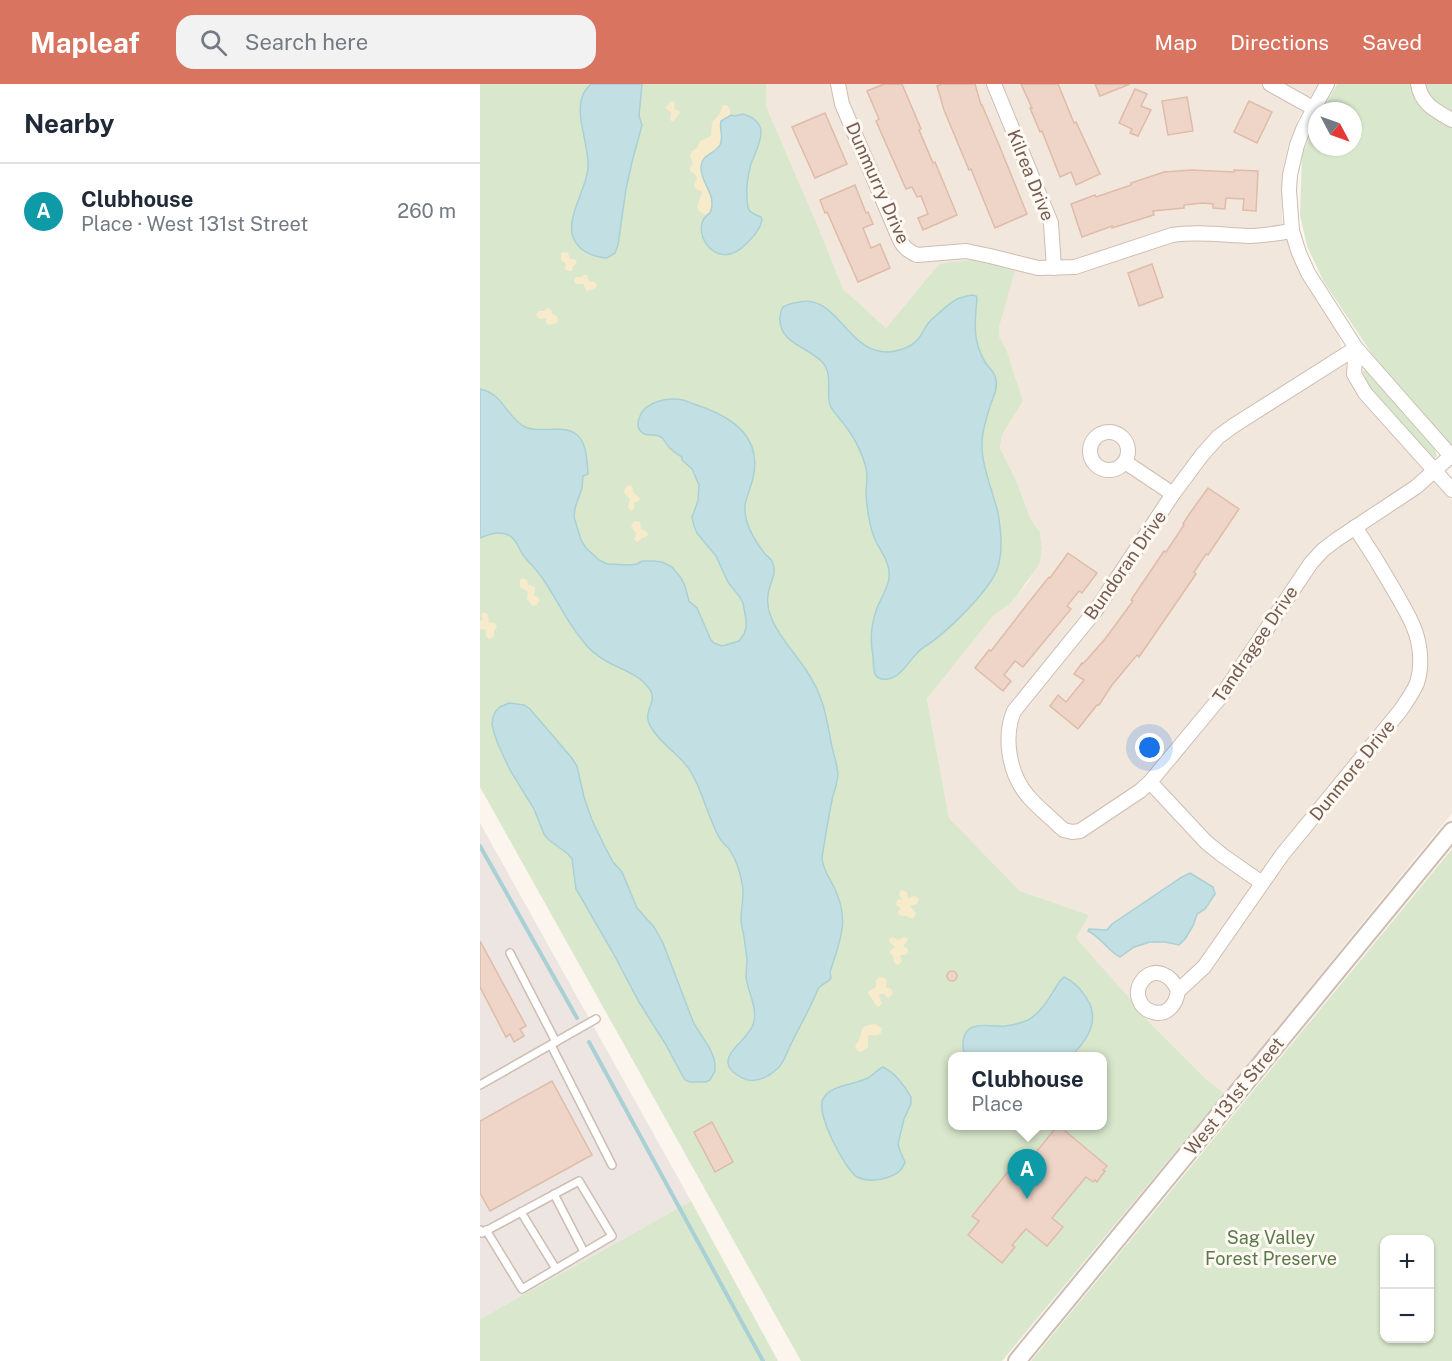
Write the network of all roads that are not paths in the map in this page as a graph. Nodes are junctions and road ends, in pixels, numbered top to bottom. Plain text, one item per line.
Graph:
1 (838, 84) edge
2 (994, 84) edge
3 (1270, 84) edge
4 (1328, 84) edge
5 (1418, 84) edge
6 (1317, 102) edge
7 (1308, 105) edge
8 (1308, 119) edge
9 (1452, 120) edge
10 (1292, 231) junction
11 (1054, 268) junction
12 (1356, 348) junction
13 (1452, 456) edge
14 (1125, 462) dead end
15 (1434, 471) junction
16 (1452, 490) edge
17 (1173, 494) junction
18 (1355, 527) junction
19 (1150, 782) junction
20 (1064, 830) joint
21 (1452, 831) edge
22 (1262, 883) junction
23 (510, 953) dead end
24 (1178, 991) dead end
25 (596, 1019) dead end
26 (554, 1043) junction
27 (480, 1085) edge
28 (612, 1165) dead end
29 (554, 1194) junction
30 (520, 1212) junction
31 (483, 1230) edge
32 (584, 1252) junction
33 (556, 1269) junction
34 (1017, 1361) edge

1 - 11 street, Dunmurry Drive
2 - 11 street, Kilrea Drive
3 - 7 street
4 - 6 street
5 - 9 street
8 - 10 street
10 - 11 street, Dunmurry Drive
10 - 12 street
12 - 13 street
12 - 15 street
12 - 17 street, Bundoran Drive
13 - 15 street, Tandragee Drive
14 - 17 street
15 - 16 street
15 - 18 street, Tandragee Drive
17 - 20 street, Bundoran Drive
18 - 19 street, Tandragee Drive
18 - 22 street, Dunmore Drive
19 - 20 street, Tandragee Drive
19 - 22 street
21 - 34 street, West 131st Street
22 - 24 street, Dunmore Drive
23 - 26 lane
25 - 26 lane
26 - 27 lane
26 - 28 lane
29 - 30 lane
29 - 32 lane
29 - 32 lane
30 - 31 lane
30 - 33 lane
31 - 33 lane
32 - 33 lane

